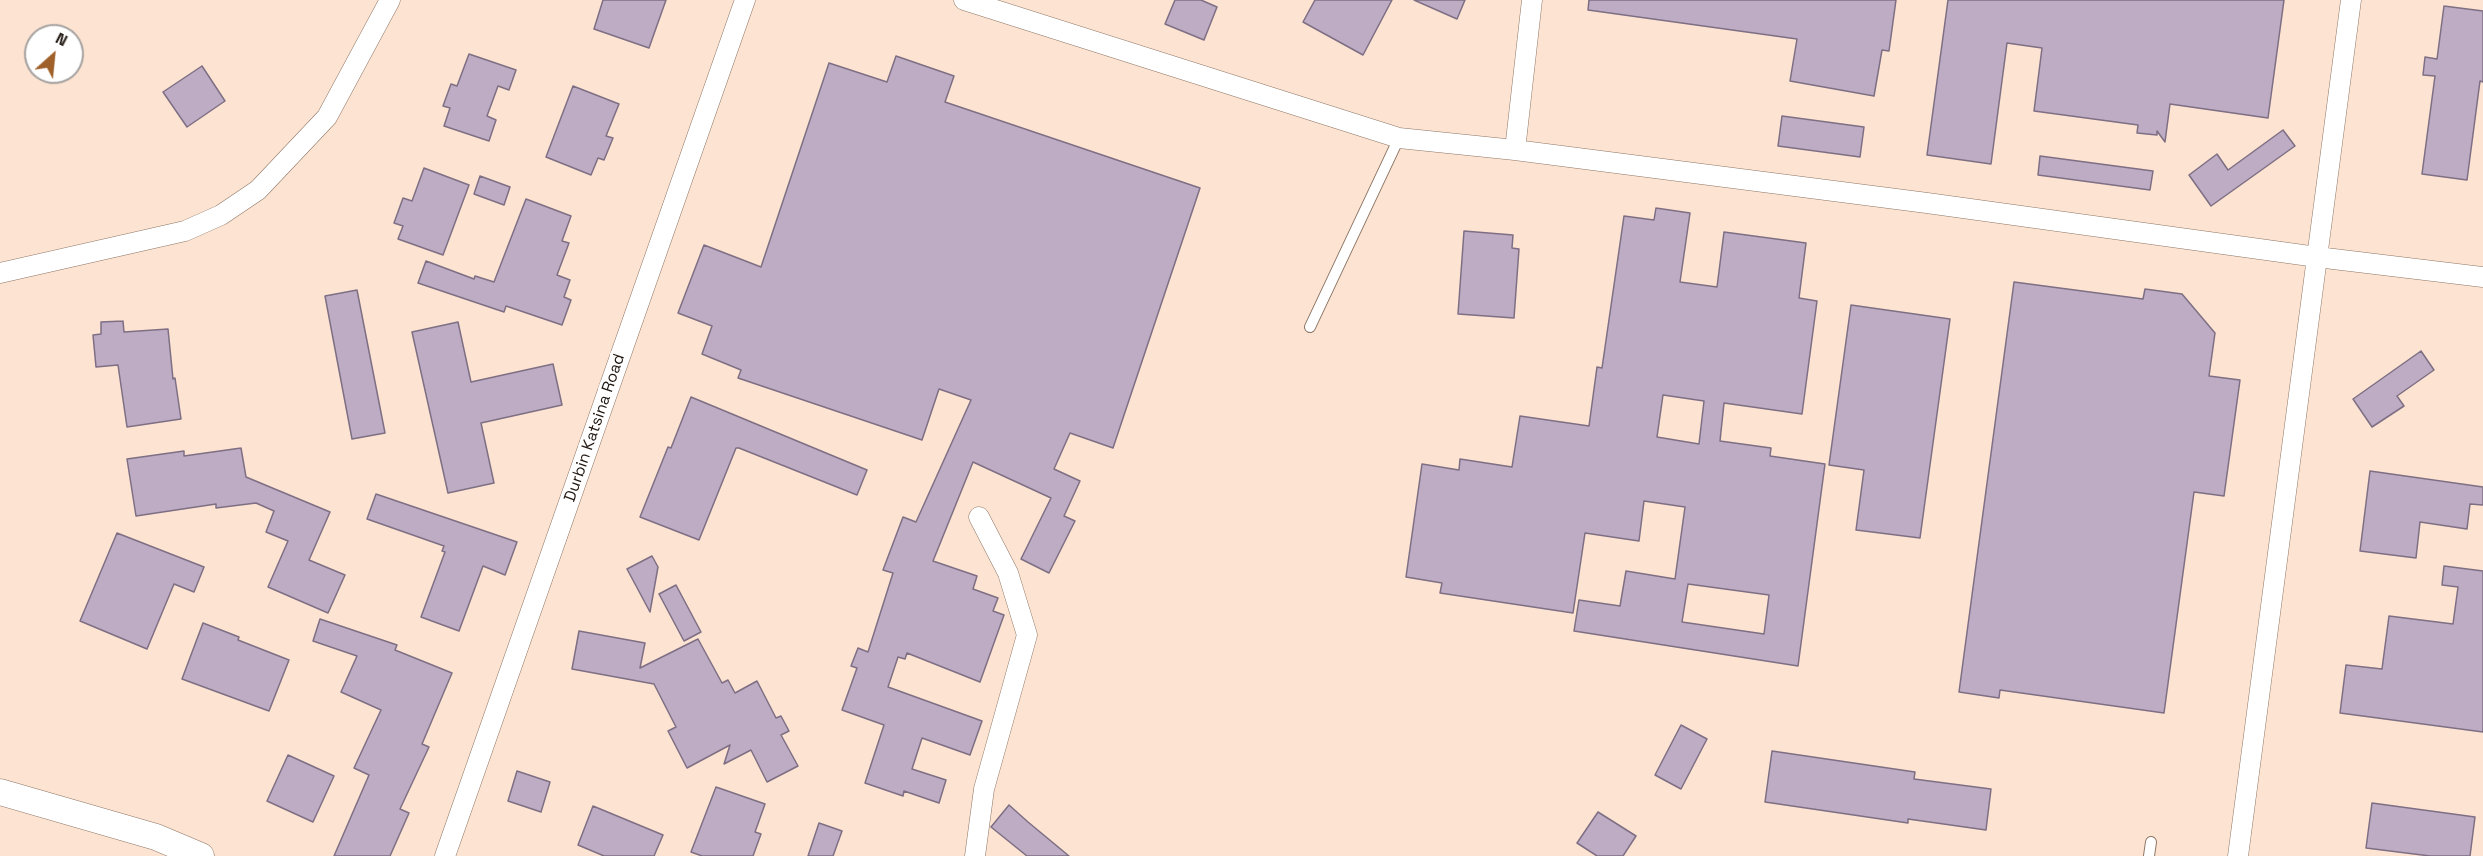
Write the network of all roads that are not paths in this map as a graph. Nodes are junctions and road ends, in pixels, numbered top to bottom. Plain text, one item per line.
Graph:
1 (390, 0) edge
2 (746, 0) edge
3 (964, 0) edge
4 (1532, 0) edge
5 (2351, 0) edge
6 (1399, 138) junction
7 (1515, 150) junction
8 (2317, 257) junction
9 (0, 273) edge
10 (2483, 277) edge
11 (1310, 327) dead end
12 (979, 518) dead end
13 (0, 792) edge
14 (2151, 842) dead end
15 (201, 856) edge
16 (445, 856) edge
17 (975, 856) edge
18 (2149, 856) edge
19 (2238, 856) edge

1 - 9 street
2 - 16 street, Durbin Katsina Road
3 - 6 street
4 - 7 street
5 - 8 street
6 - 7 street
6 - 11 lane
7 - 8 street
8 - 10 street
8 - 19 street
12 - 17 street
13 - 15 street
14 - 18 lane

